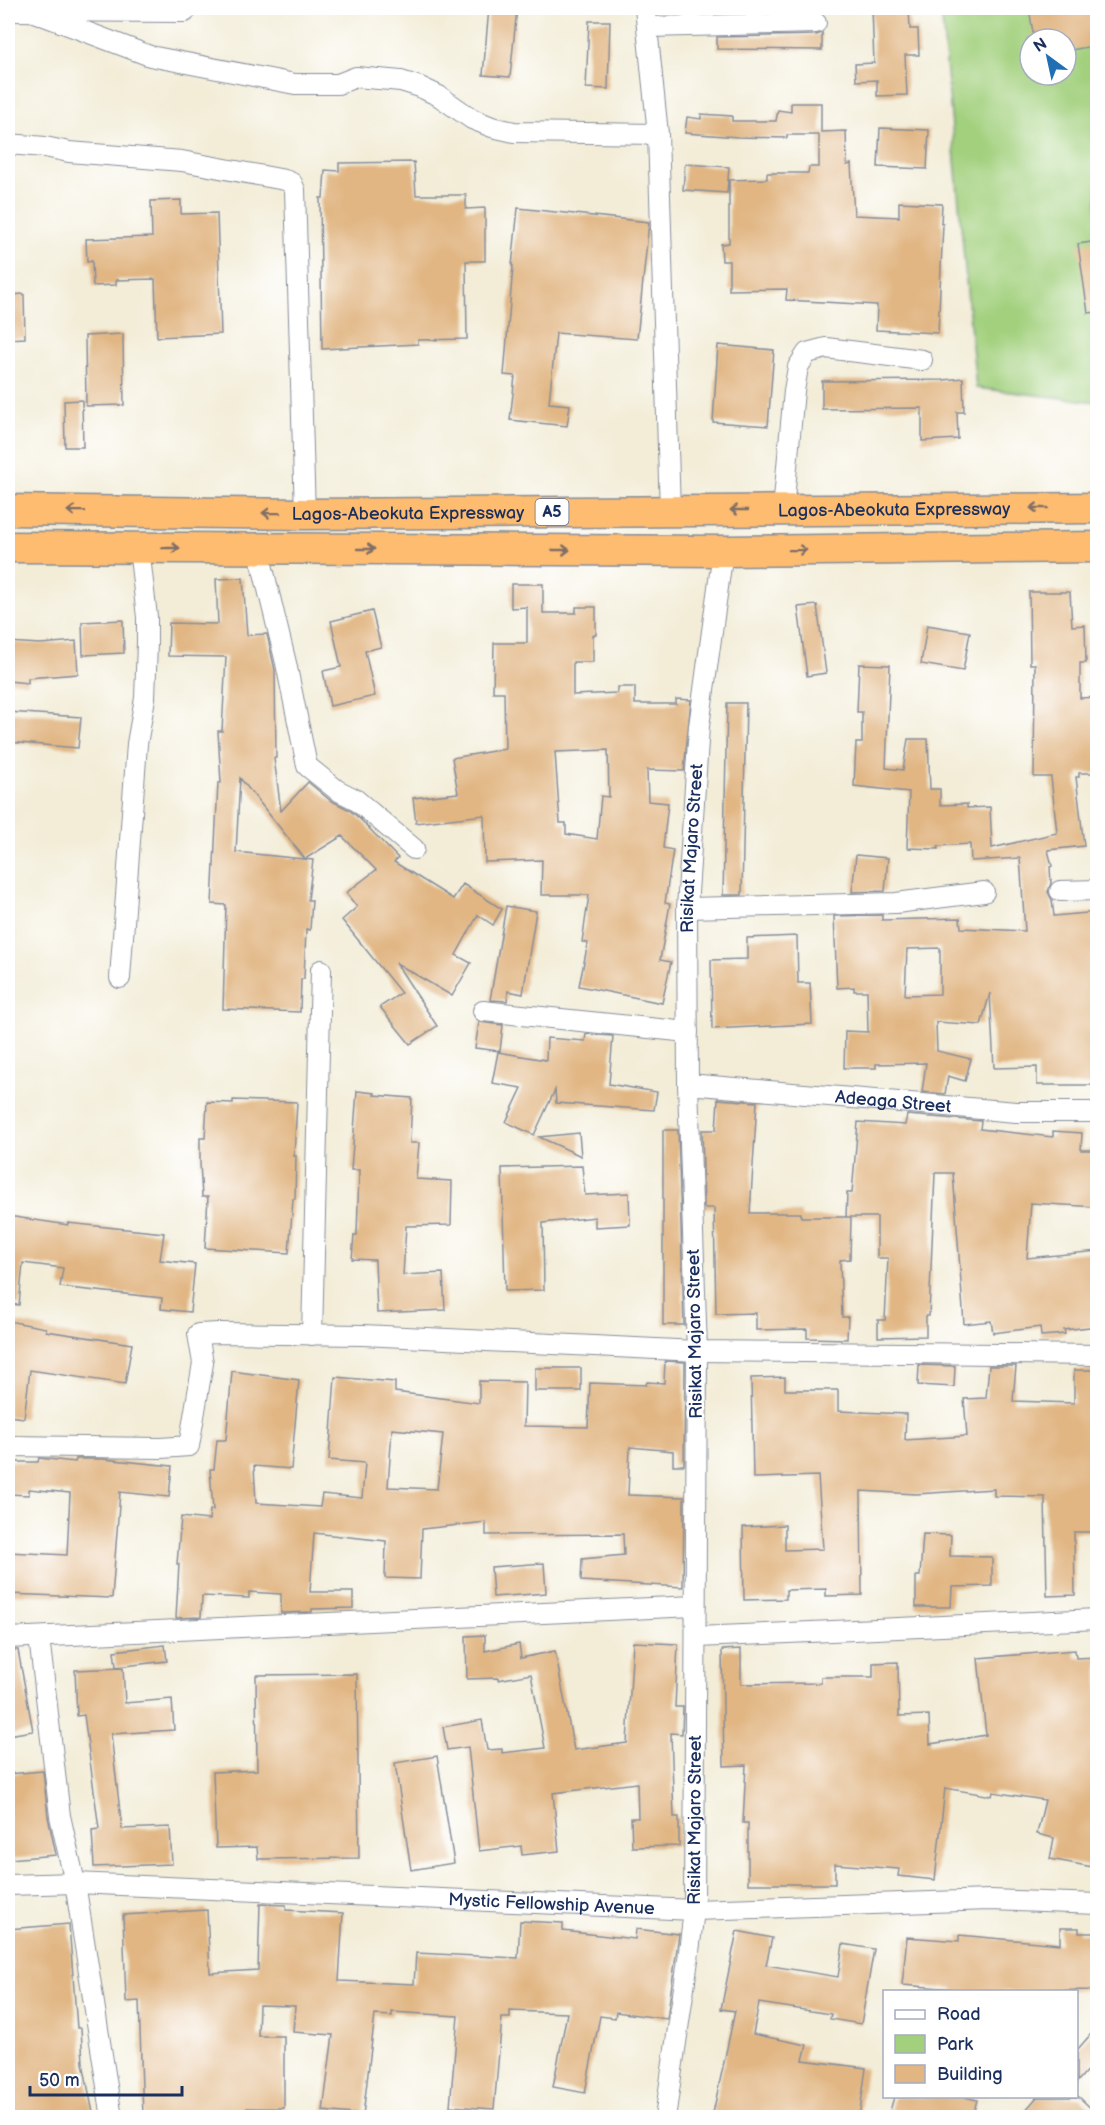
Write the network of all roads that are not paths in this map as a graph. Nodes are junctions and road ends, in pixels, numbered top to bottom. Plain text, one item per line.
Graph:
1 (645, 8) edge
2 (8, 11) edge
3 (31, 11) junction
4 (185, 12) dead end
5 (816, 23) dead end
6 (648, 27) junction
7 (658, 134) junction
8 (8, 144) edge
9 (922, 360) dead end
10 (1098, 508) edge
11 (8, 510) edge
12 (783, 510) junction
13 (670, 511) junction
14 (305, 514) junction
15 (8, 547) edge
16 (1098, 547) edge
17 (140, 548) junction
18 (258, 548) junction
19 (723, 551) junction
20 (414, 849) dead end
21 (1098, 890) edge
22 (1060, 891) dead end
23 (984, 892) dead end
24 (687, 908) junction
25 (321, 970) dead end
26 (120, 978) dead end
27 (483, 1011) dead end
28 (688, 1032) junction
29 (688, 1084) junction
30 (1098, 1112) edge
31 (312, 1335) junction
32 (697, 1351) junction
33 (1098, 1355) edge
34 (8, 1446) edge
35 (694, 1606) junction
36 (1098, 1619) edge
37 (39, 1637) junction
38 (696, 1637) junction
39 (8, 1638) edge
40 (75, 1883) junction
41 (8, 1885) edge
42 (1098, 1904) edge
43 (694, 1910) junction
44 (112, 2118) edge
45 (665, 2118) edge

1 - 6 street
2 - 3 street
3 - 4 street
3 - 7 street
5 - 6 street
6 - 7 street
7 - 13 street
8 - 14 street
9 - 12 street
10 -> 12 highway, Lagos-Abeokuta Expressway / A5
14 -> 11 highway, Lagos-Abeokuta Expressway / A5
12 -> 13 highway, Lagos-Abeokuta Expressway / A5
13 - 14 highway, Lagos-Abeokuta Expressway / A5
15 - 17 highway, Lagos-Abeokuta Expressway / A5
19 -> 16 highway, Lagos-Abeokuta Expressway / A5
17 -> 18 highway, Lagos-Abeokuta Expressway / A5
17 - 26 street
18 -> 19 highway, Lagos-Abeokuta Expressway / A5
18 - 20 street
19 - 24 street, Risikat Majaro Street
21 - 22 street
23 - 24 street
24 - 28 street, Risikat Majaro Street
25 - 31 street
27 - 28 street
28 - 29 street, Risikat Majaro Street
29 - 30 street, Adeaga Street
29 - 32 street, Risikat Majaro Street
31 - 32 street
31 - 34 street
32 - 33 street
32 - 35 street, Risikat Majaro Street
35 - 37 street
35 - 38 street, Risikat Majaro Street
36 - 38 street
37 - 39 street
37 - 40 street
38 - 43 street, Risikat Majaro Street
40 - 41 street, Mystic Fellowship Avenue
40 - 43 street, Mystic Fellowship Avenue
40 - 44 street
42 - 43 street, Mystic Fellowship Avenue
43 - 45 street, Risikat Majaro Street

